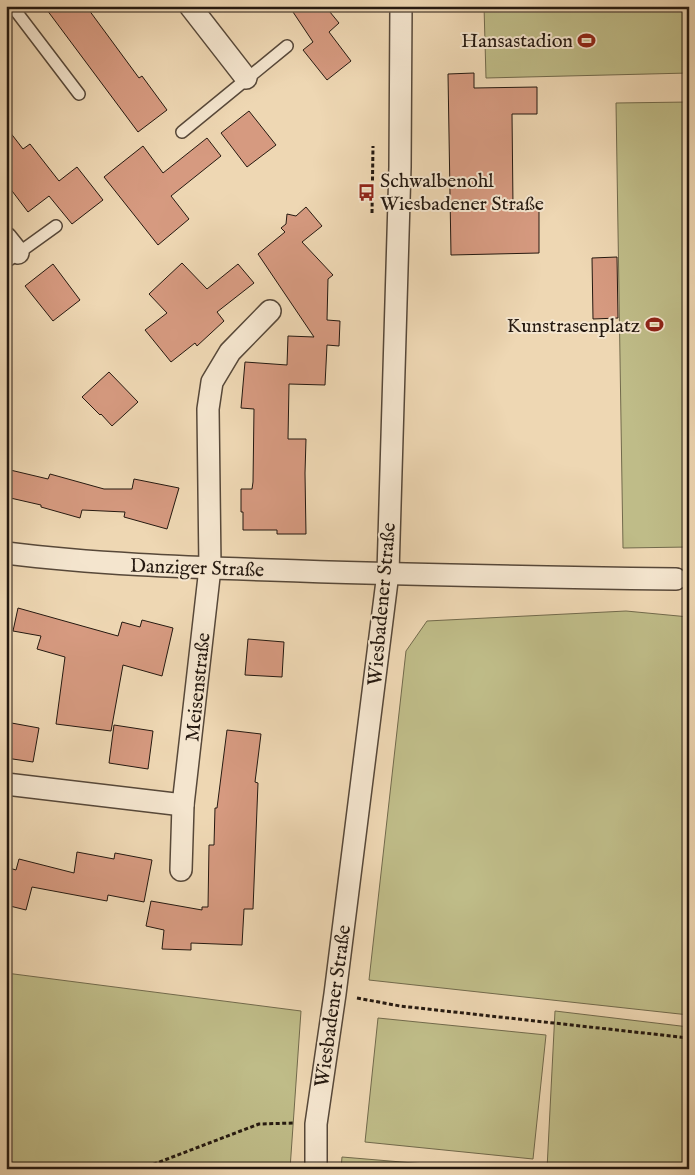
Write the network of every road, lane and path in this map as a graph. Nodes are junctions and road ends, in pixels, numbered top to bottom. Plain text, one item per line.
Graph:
1 (12, 6) edge
2 (190, 6) edge
3 (401, 6) edge
4 (287, 46) dead end
5 (246, 78) junction
6 (78, 94) dead end
7 (182, 132) dead end
8 (56, 226) dead end
9 (10, 251) edge
10 (270, 311) dead end
11 (6, 553) edge
12 (210, 568) junction
13 (388, 573) junction
14 (676, 579) dead end
15 (6, 784) edge
16 (183, 805) junction
17 (181, 870) dead end
18 (335, 994) junction
19 (689, 1038) edge
20 (316, 1124) junction
21 (141, 1169) edge
22 (316, 1169) edge

1 - 6 lane
2 - 5 street
3 - 13 street, Wiesbadener Straße
4 - 5 lane
5 - 7 lane
8 - 9 lane
10 - 12 street, Meisenstraße
11 - 12 street, Danziger Straße
12 - 13 street, Danziger Straße
12 - 16 street, Meisenstraße
13 - 14 street, Danziger Straße
13 - 18 street, Wiesbadener Straße
15 - 16 street
16 - 17 street, Meisenstraße
18 - 19 path
18 - 20 street, Wiesbadener Straße
20 - 21 path
20 - 22 street, Wiesbadener Straße

